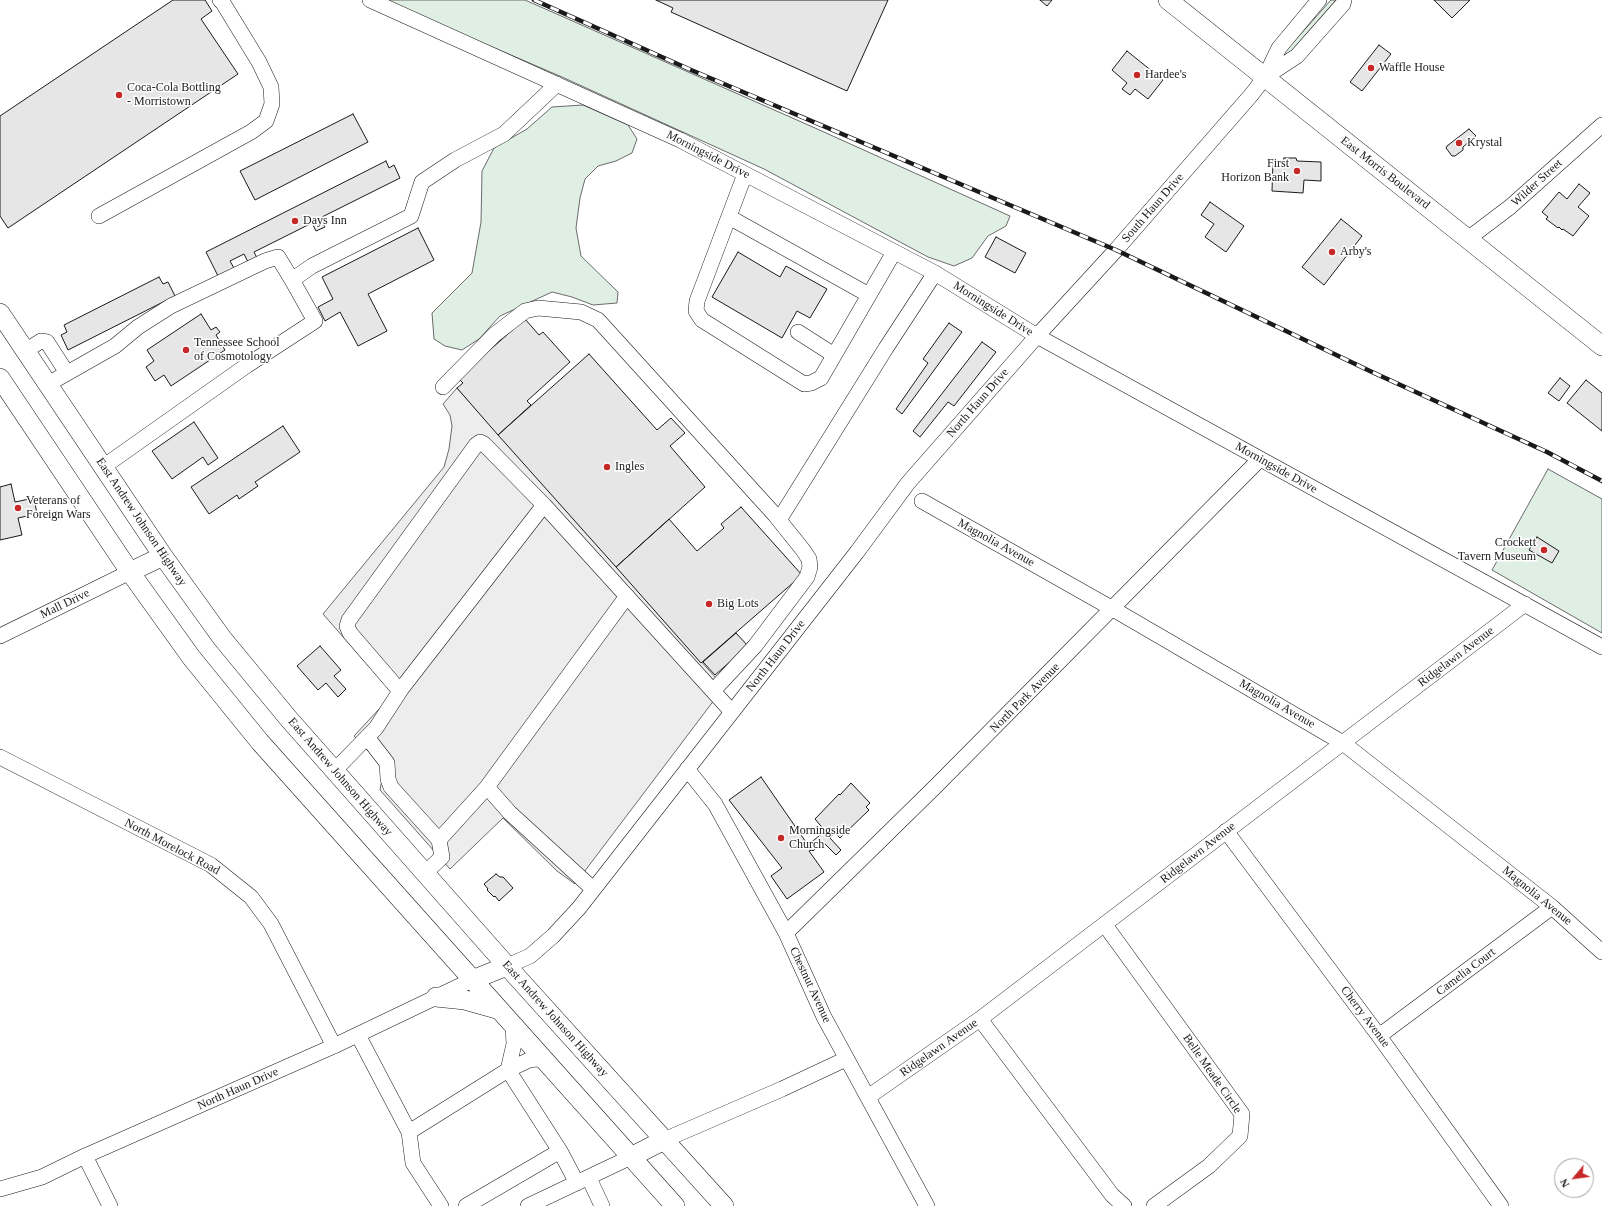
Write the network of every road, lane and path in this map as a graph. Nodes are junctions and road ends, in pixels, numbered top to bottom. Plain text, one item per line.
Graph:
1 (220, 0) edge
2 (370, 0) edge
3 (1168, 0) edge
4 (1319, 0) edge
5 (1344, 0) edge
6 (1265, 77) junction
7 (557, 84) junction
8 (1602, 125) edge
9 (745, 174) junction
10 (99, 216) dead end
11 (729, 217) junction
12 (1469, 238) junction
13 (894, 252) junction
14 (935, 273) junction
15 (292, 280) junction
16 (869, 295) junction
17 (0, 313) edge
18 (798, 332) dead end
19 (1037, 336) junction
20 (1602, 346) edge
21 (25, 350) junction
22 (834, 356) junction
23 (67, 373) junction
24 (0, 378) edge
25 (48, 384) junction
26 (443, 387) dead end
27 (1260, 459) junction
28 (103, 467) junction
29 (922, 501) dead end
30 (544, 505) junction
31 (779, 520) junction
32 (163, 556) junction
33 (130, 572) junction
34 (627, 596) junction
35 (1525, 604) junction
36 (1113, 609) junction
37 (0, 636) edge
38 (1602, 647) edge
39 (400, 691) junction
40 (713, 691) junction
41 (732, 712) junction
42 (367, 737) junction
43 (1343, 743) junction
44 (0, 757) edge
45 (687, 769) junction
46 (334, 771) junction
47 (487, 787) junction
48 (1226, 831) junction
49 (439, 840) junction
50 (425, 873) junction
51 (593, 889) junction
52 (1552, 907) junction
53 (1105, 926) junction
54 (786, 933) junction
55 (1602, 952) edge
56 (507, 966) junction
57 (472, 980) junction
58 (436, 997) junction
59 (498, 1009) junction
60 (980, 1019) junction
61 (513, 1026) junction
62 (358, 1035) junction
63 (1379, 1036) junction
64 (334, 1046) junction
65 (544, 1060) junction
66 (846, 1060) junction
67 (508, 1070) junction
68 (868, 1098) junction
69 (409, 1132) junction
70 (664, 1140) junction
71 (560, 1151) junction
72 (85, 1156) junction
73 (631, 1157) junction
74 (583, 1180) junction
75 (0, 1189) edge
76 (110, 1206) edge
77 (441, 1206) edge
78 (466, 1206) edge
79 (528, 1206) edge
80 (602, 1206) edge
81 (675, 1206) edge
82 (724, 1206) edge
83 (926, 1206) edge
84 (1124, 1206) edge
85 (1154, 1206) edge
86 (1501, 1206) edge

1 - 10 street
2 - 7 street, Morningside Drive
3 - 6 main road, East Morris Boulevard
4 - 6 street, South Haun Drive
5 - 6 street, South Haun Drive
6 - 12 main road, East Morris Boulevard
6 - 19 street, South Haun Drive
7 - 9 street, Morningside Drive
7 - 15 street
8 - 12 street, Wilder Street
9 - 11 street
9 - 13 street, Morningside Drive
11 - 16 street
11 - 22 street
12 - 20 main road, East Morris Boulevard
13 - 14 street, Morningside Drive
13 - 16 street
14 - 19 street, Morningside Drive
14 - 31 street
15 - 23 street
15 - 28 street
16 - 22 street
17 - 21 main road, East Andrew Johnson Highway
18 - 22 street
19 - 27 street, Morningside Drive
19 - 41 street, North Haun Drive
21 - 23 street
21 - 25 main road, East Andrew Johnson Highway
23 - 25 street
24 - 33 main road
25 - 28 main road, East Andrew Johnson Highway
26 - 31 street
27 - 35 street, Morningside Drive
27 - 36 street, North Park Avenue
28 - 32 main road, East Andrew Johnson Highway
29 - 36 street, Magnolia Avenue
30 - 34 street
30 - 39 street
30 - 39 street
31 - 40 street
32 - 33 main road
32 - 46 main road, East Andrew Johnson Highway
33 - 37 street, Mall Drive
33 - 57 main road
34 - 40 street
34 - 47 street
35 - 38 street, Morningside Drive
35 - 43 street, Ridgelawn Avenue
36 - 43 street, Magnolia Avenue
36 - 54 street, North Park Avenue
39 - 42 street
40 - 41 street
41 - 45 street, North Haun Drive
42 - 46 street
42 - 49 street
43 - 48 street, Ridgelawn Avenue
43 - 52 street, Magnolia Avenue
44 - 64 street, North Morelock Road
45 - 51 street, North Haun Drive
45 - 54 street, Chestnut Avenue
46 - 50 main road, East Andrew Johnson Highway
47 - 49 street
47 - 51 street
48 - 53 street, Ridgelawn Avenue
48 - 63 street, Cherry Avenue
49 - 50 street
50 - 56 main road, East Andrew Johnson Highway
51 - 56 street, North Haun Drive
52 - 55 street, Magnolia Avenue
52 - 63 street, Camelia Court
53 - 60 street, Ridgelawn Avenue
53 - 85 street, Belle Meade Circle
54 - 66 street, Chestnut Avenue
56 - 57 main road
56 - 70 main road, East Andrew Johnson Highway
57 - 58 street, North Haun Drive
57 - 59 main road
58 - 59 main road
58 - 62 street, North Haun Drive
59 - 61 main road
60 - 68 street, Ridgelawn Avenue
60 - 84 street
61 - 65 main road
61 - 67 street
62 - 64 street, North Haun Drive
62 - 69 street
63 - 86 street, Cherry Avenue
64 - 72 street, North Haun Drive
65 - 67 street
65 - 73 main road
66 - 68 street, Chestnut Avenue
66 - 70 street
67 - 69 street
67 - 71 street
68 - 83 street, Chestnut Avenue
69 - 77 street
70 - 73 main road
70 - 82 main road, East Andrew Johnson Highway
71 - 74 street
71 - 78 street
72 - 75 street, North Haun Drive
72 - 76 street
73 - 74 street
73 - 81 main road
74 - 79 street
74 - 80 street

